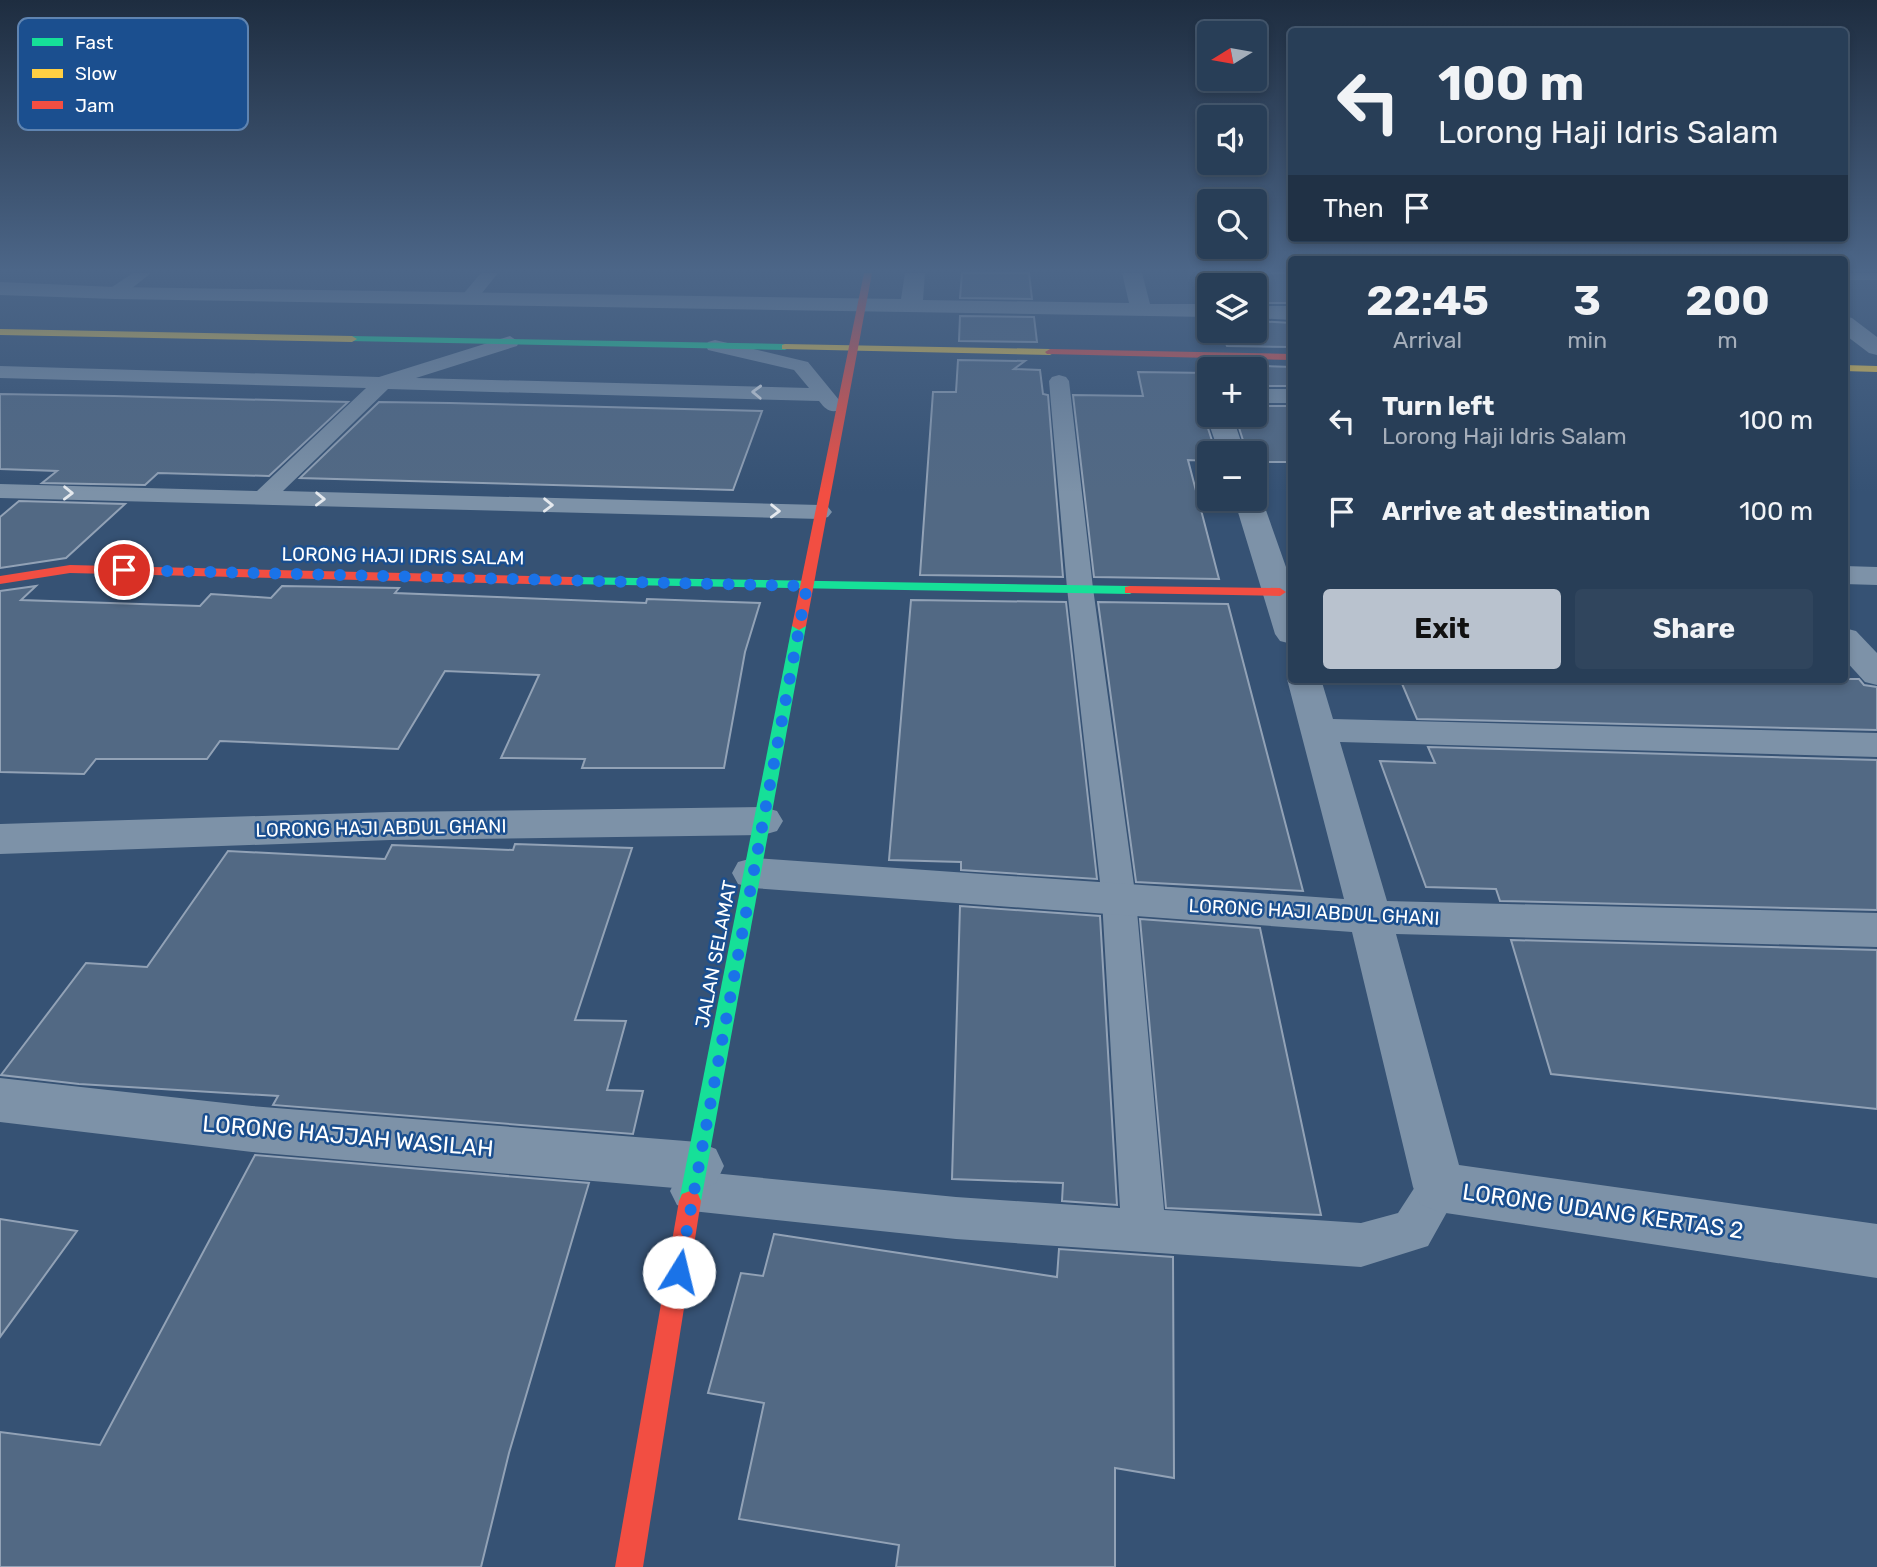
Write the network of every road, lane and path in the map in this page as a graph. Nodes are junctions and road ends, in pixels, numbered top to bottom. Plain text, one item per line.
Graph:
1 (497, 346) edge
2 (715, 346) edge
3 (721, 346) edge
4 (851, 349) junction
5 (1288, 358) edge
6 (1848, 368) edge
7 (1877, 369) edge
8 (0, 372) edge
9 (384, 381) junction
10 (1059, 382) dead end
11 (825, 394) junction
12 (1267, 396) edge
13 (1288, 396) edge
14 (839, 413) junction
15 (0, 491) edge
16 (263, 498) junction
17 (1255, 511) edge
18 (820, 512) junction
19 (1280, 556) edge
20 (1848, 575) edge
21 (1877, 576) edge
22 (0, 580) edge
23 (807, 586) junction
24 (1080, 588) junction
25 (1280, 592) junction
26 (1288, 620) edge
27 (1848, 642) edge
28 (1877, 674) edge
29 (1305, 683) edge
30 (1318, 730) junction
31 (1877, 746) edge
32 (763, 821) junction
33 (0, 839) edge
34 (753, 873) junction
35 (1119, 900) junction
36 (1370, 917) junction
37 (1877, 930) edge
38 (0, 1100) edge
39 (695, 1179) junction
40 (1439, 1187) junction
41 (1144, 1231) junction
42 (1877, 1251) edge
43 (629, 1567) edge

1 - 9 lane
2 - 11 lane
3 - 4 street
4 - 5 street
4 - 14 street, JALAN SELAMAT
6 - 7 street
8 - 9 lane
11 -> 9 lane
9 - 16 lane
10 - 24 lane
11 - 14 lane
12 - 13 street
14 - 18 street, JALAN SELAMAT
15 -> 16 lane
16 -> 18 lane
17 - 19 street
18 - 23 street, JALAN SELAMAT
19 - 25 street
20 - 21 street
22 - 23 street, LORONG HAJI IDRIS SALAM
23 - 24 street, LORONG HAJI IDRIS SALAM
23 - 32 street, JALAN SELAMAT
24 - 25 street, LORONG HAJI IDRIS SALAM
24 - 35 lane
25 - 26 street
27 - 28 street
29 - 30 street, LORONG UDANG KERTAS 2
30 - 31 street
30 - 36 street, LORONG UDANG KERTAS 2
32 - 33 street, LORONG HAJI ABDUL GHANI
32 - 34 street, JALAN SELAMAT
34 - 35 street, LORONG HAJI ABDUL GHANI
34 - 39 street, JALAN SELAMAT
35 - 36 street, LORONG HAJI ABDUL GHANI
35 - 41 lane
36 - 37 street, LORONG HAJI ABDUL GHANI
36 - 40 street, LORONG UDANG KERTAS 2
38 - 39 street, LORONG HAJJAH WASILAH
39 - 41 lane
39 - 43 street, JALAN SELAMAT
40 - 41 lane
40 - 42 street, LORONG UDANG KERTAS 2

